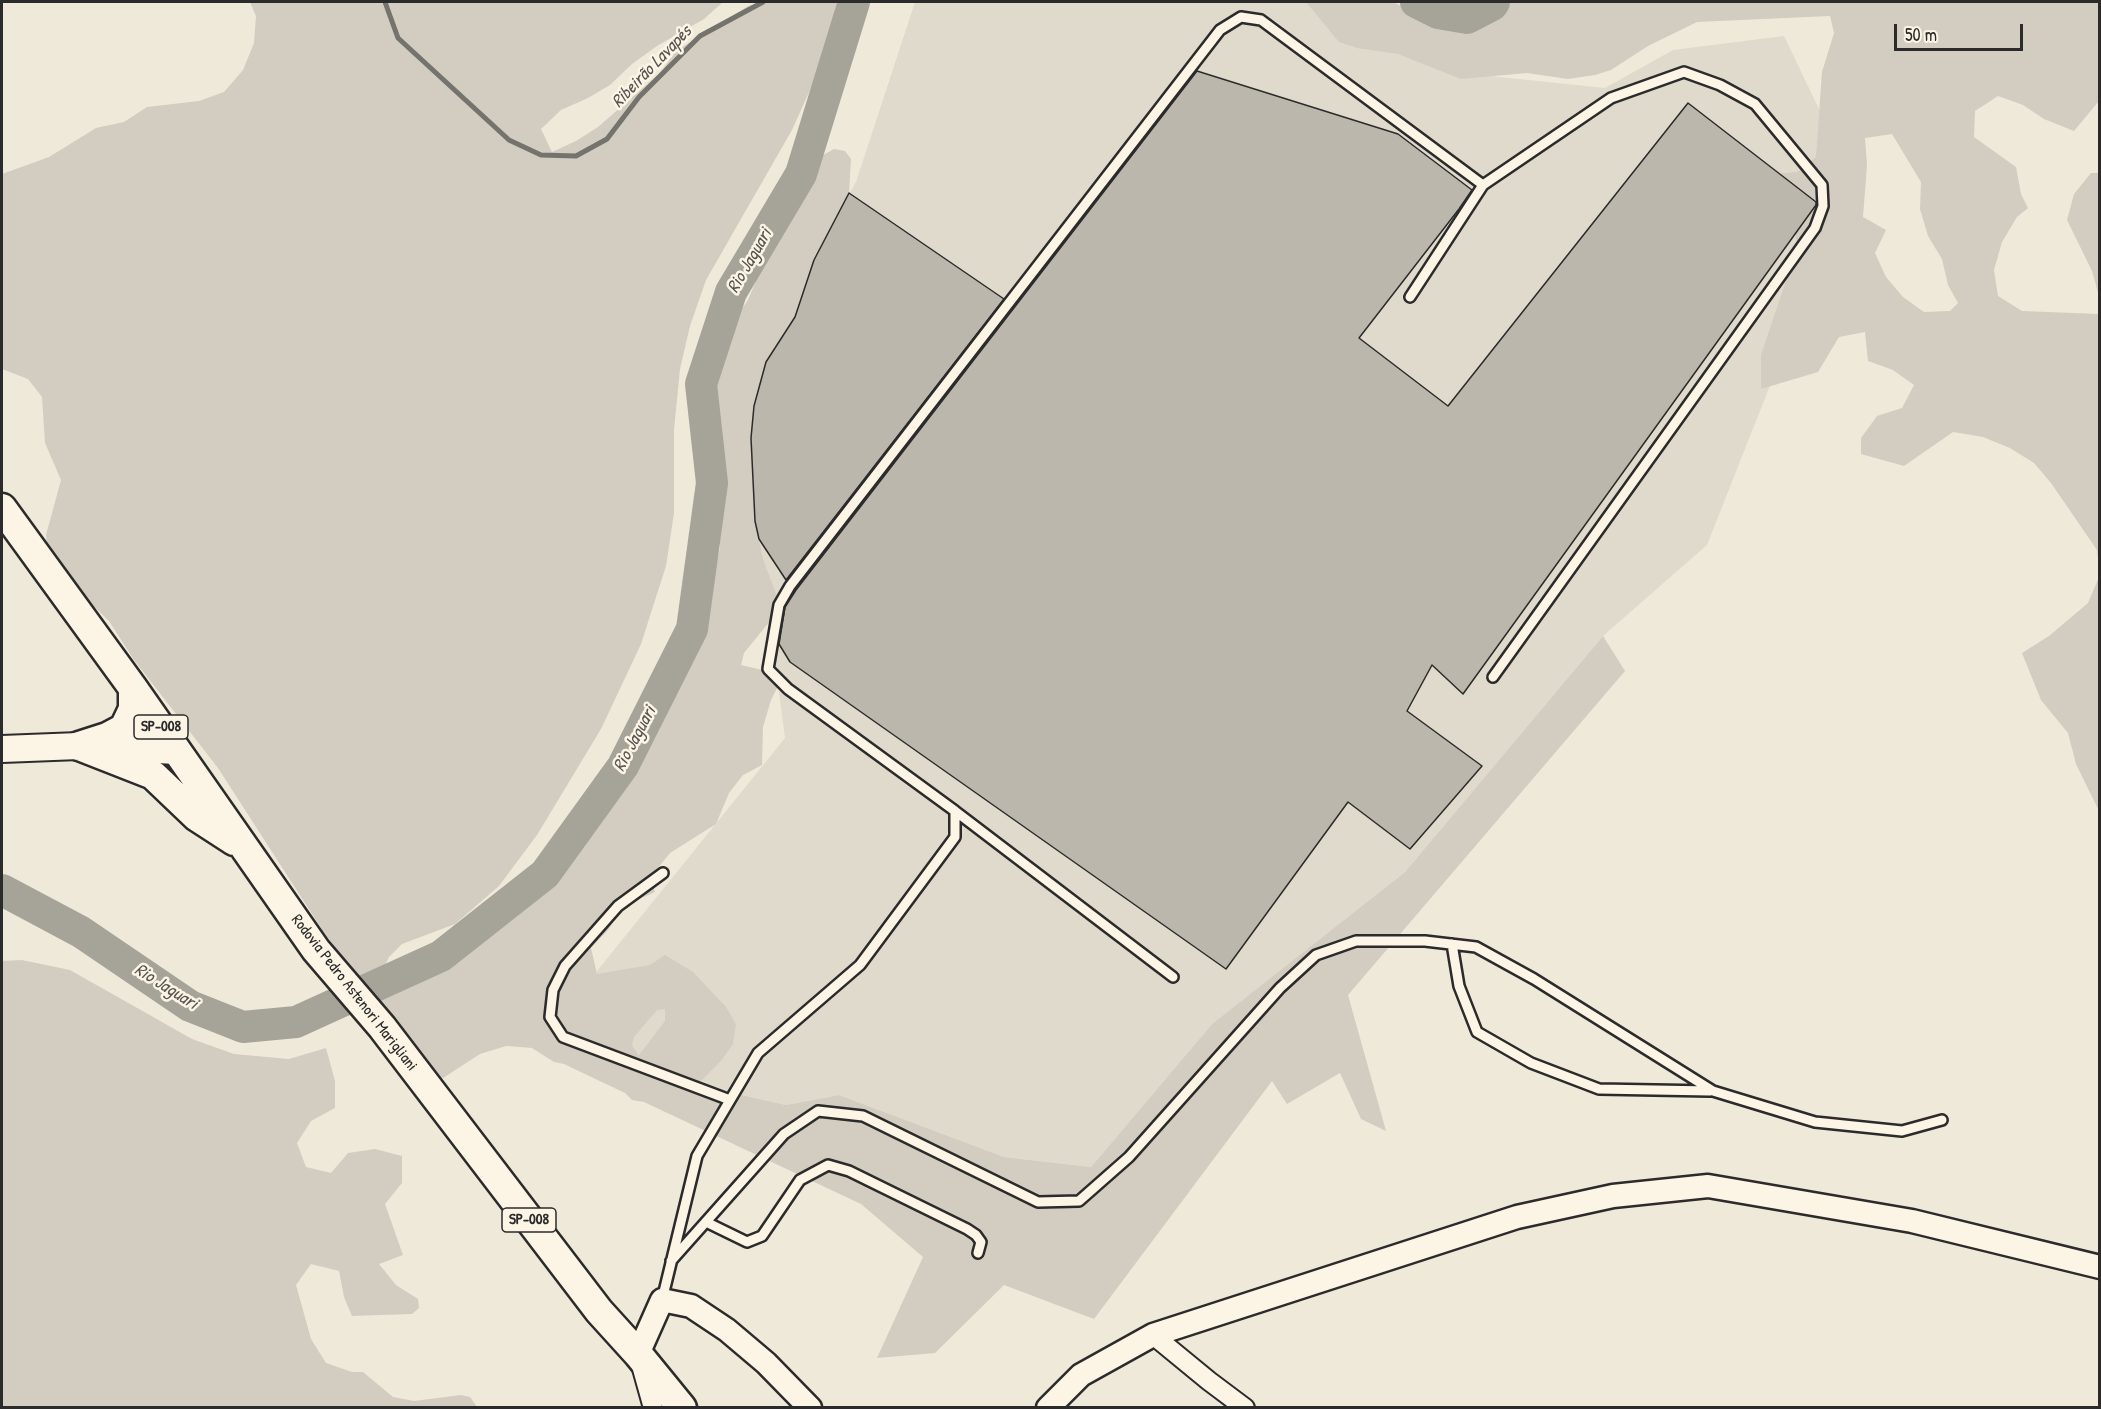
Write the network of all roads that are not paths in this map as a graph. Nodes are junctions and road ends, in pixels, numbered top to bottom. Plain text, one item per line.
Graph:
1 (1483, 185) junction
2 (1410, 297) dead end
3 (2, 508) edge
4 (1493, 677) dead end
5 (133, 688) junction
6 (159, 725) junction
7 (80, 746) junction
8 (140, 748) junction
9 (2, 749) edge
10 (177, 751) junction
11 (955, 811) junction
12 (248, 849) junction
13 (663, 873) dead end
14 (1452, 944) junction
15 (1173, 977) dead end
16 (1713, 1091) junction
17 (730, 1100) junction
18 (1942, 1120) dead end
19 (706, 1222) junction
20 (978, 1253) dead end
21 (671, 1261) junction
22 (2100, 1267) edge
23 (662, 1300) junction
24 (1153, 1335) junction
25 (638, 1354) junction
26 (653, 1407) edge
27 (682, 1407) edge
28 (810, 1407) edge
29 (1048, 1407) edge
30 (1245, 1407) edge

1 - 2 lane
1 - 4 lane
1 - 11 lane
3 - 5 main road, Rodovia Pedro Astenori Marigliani / SP-008
5 - 6 main road, Rodovia Pedro Astenori Marigliani / SP-008
5 - 7 main road
6 - 8 main road
6 - 10 main road, Rodovia Pedro Astenori Marigliani / SP-008
7 - 8 main road
7 - 9 main road
7 - 12 main road
8 - 10 main road
10 - 12 main road, Rodovia Pedro Astenori Marigliani / SP-008
11 - 15 lane
11 - 17 lane
12 - 25 main road, Rodovia Pedro Astenori Marigliani / SP-008
13 - 17 lane
14 - 16 lane
14 - 16 lane
14 - 19 lane
16 - 18 lane
17 - 21 lane
19 - 20 lane
19 - 21 lane
21 - 23 lane
22 - 24 street
23 - 25 street
23 - 28 street
24 - 29 street
24 - 30 street
25 - 26 street
25 - 27 main road, Rodovia Pedro Astenori Marigliani / SP-008

